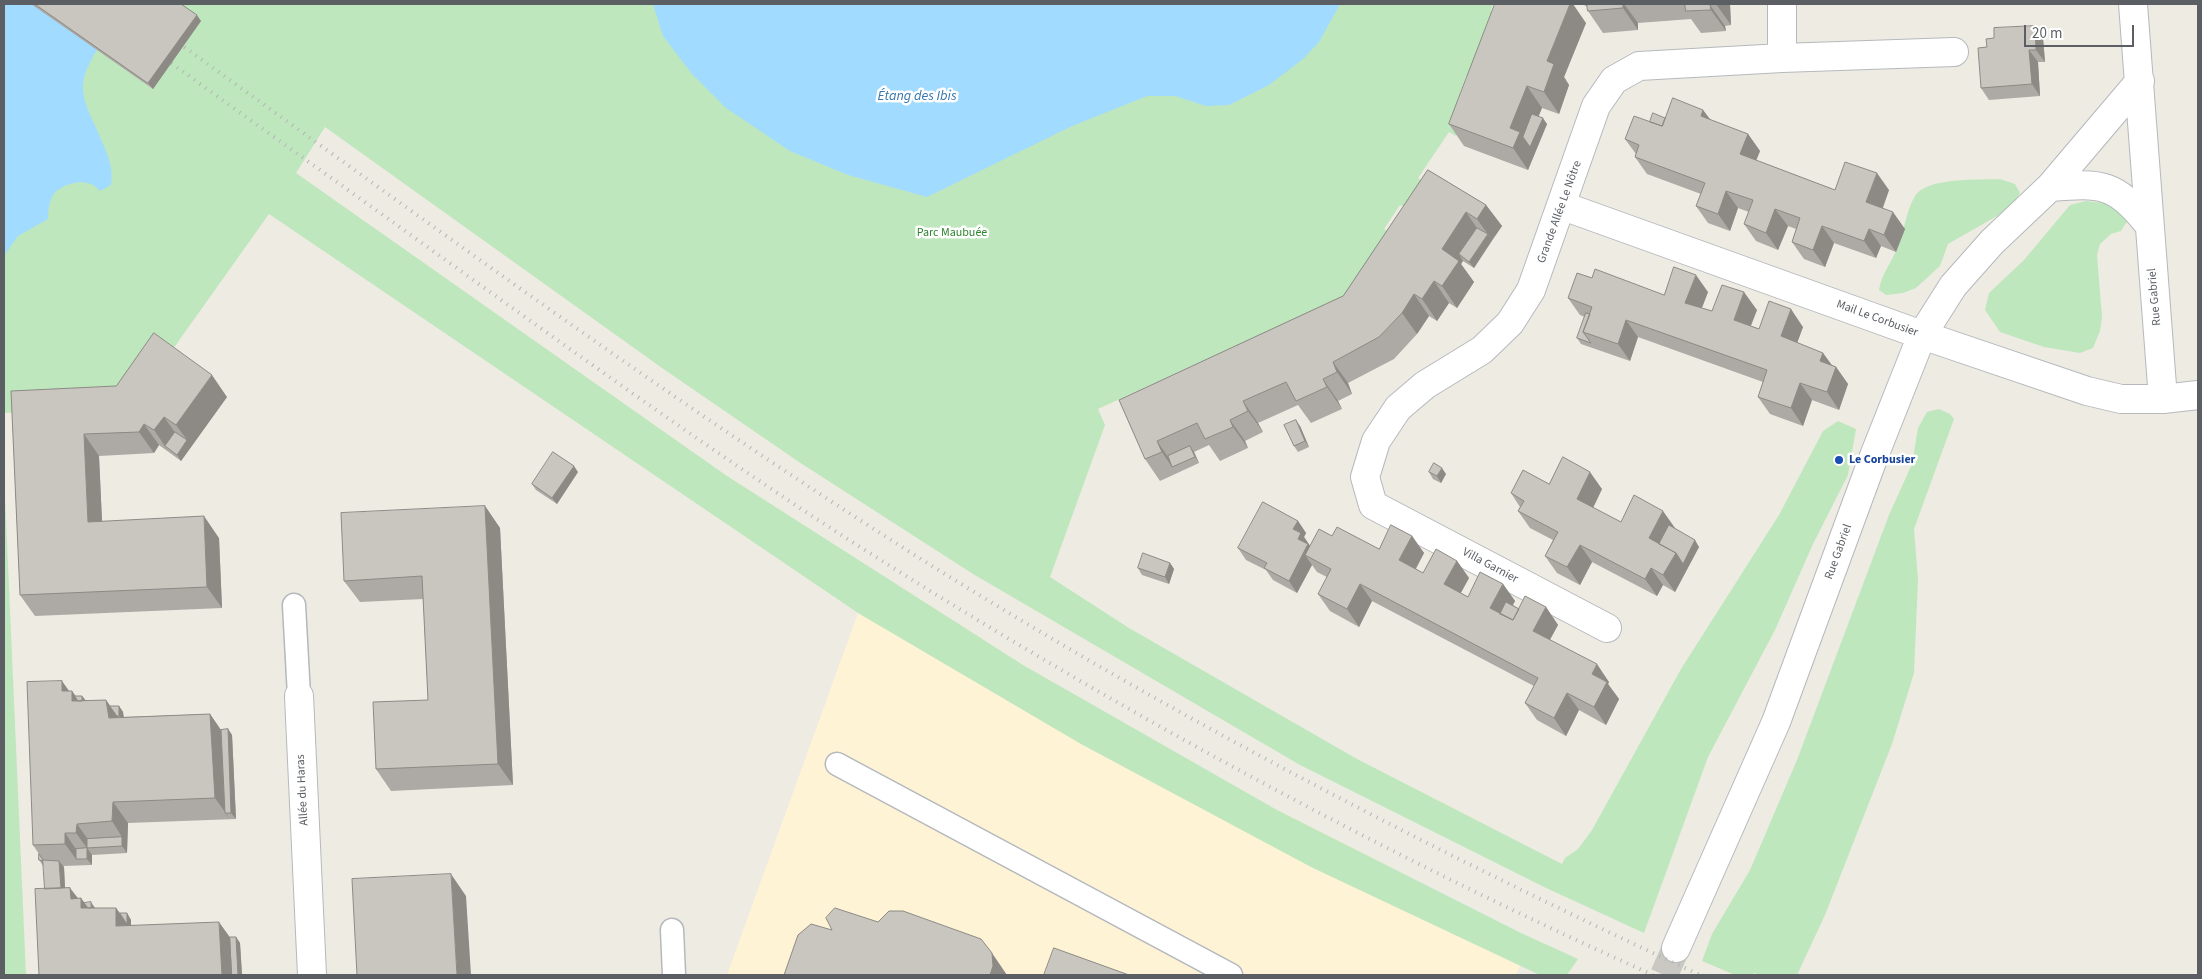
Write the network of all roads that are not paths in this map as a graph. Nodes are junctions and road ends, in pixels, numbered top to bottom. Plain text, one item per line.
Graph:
1 (1782, 4) edge
2 (2133, 4) edge
3 (1954, 52) dead end
4 (1782, 58) junction
5 (2140, 81) junction
6 (2050, 188) junction
7 (1563, 206) junction
8 (2149, 225) junction
9 (1922, 335) junction
10 (2198, 396) edge
11 (2162, 399) junction
12 (1373, 505) joint
13 (294, 605) dead end
14 (1607, 628) dead end
15 (299, 696) joint
16 (838, 764) dead end
17 (672, 930) dead end
18 (1676, 948) tunnel mouth
19 (312, 975) edge
20 (674, 975) edge
21 (1231, 975) edge

1 - 4 street
2 - 5 street, Rue Gabriel
3 - 4 street, Grande Allée Le Nôtre
4 - 7 street, Grande Allée Le Nôtre
5 - 6 street, Rue Gabriel
5 - 8 street, Rue Gabriel
6 - 8 street
6 - 9 street, Rue Gabriel
7 - 9 street, Mail Le Corbusier
7 - 12 street, Grande Allée Le Nôtre
8 - 11 street, Rue Gabriel
9 - 11 street, Mail Le Corbusier
9 - 18 street, Rue Gabriel
10 - 11 street, Mail Le Corbusier
12 - 14 street, Villa Garnier
13 - 15 lane, Allée du Haras
15 - 19 street, Allée du Haras
16 - 21 lane
17 - 20 lane

